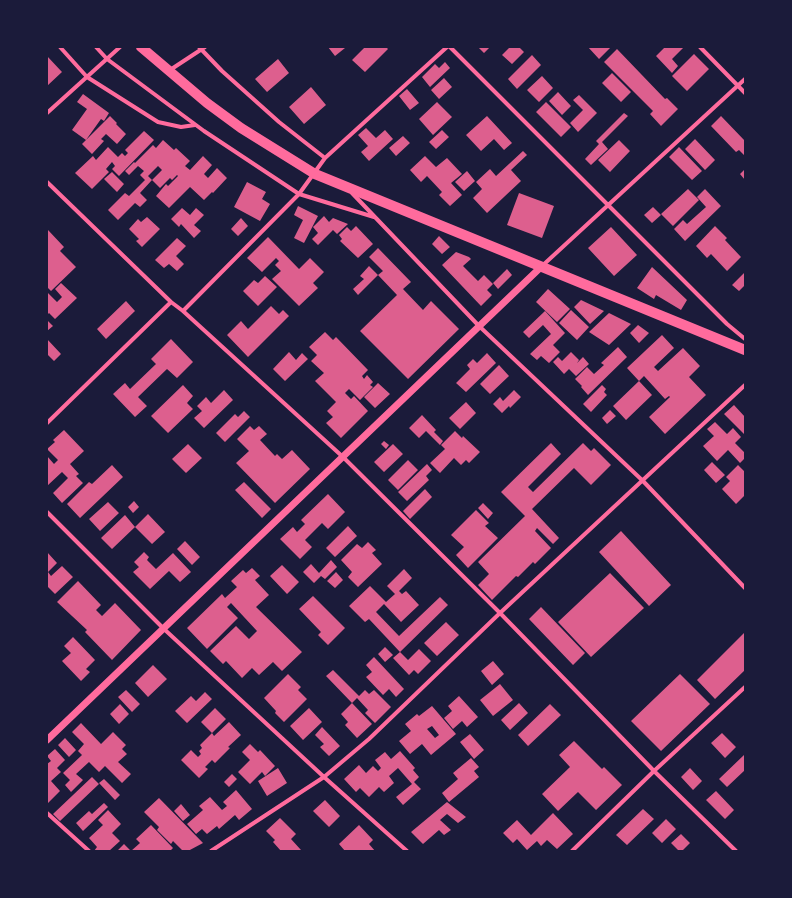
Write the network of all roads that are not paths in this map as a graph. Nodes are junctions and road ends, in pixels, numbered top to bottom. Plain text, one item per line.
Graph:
1 (60, 47) edge
2 (96, 47) edge
3 (120, 47) edge
4 (141, 47) edge
5 (448, 47) edge
6 (700, 47) edge
7 (202, 48) edge
8 (107, 59) junction
9 (168, 71) junction
10 (87, 77) junction
11 (745, 79) edge
12 (737, 86) junction
13 (745, 93) edge
14 (47, 113) edge
15 (195, 124) junction
16 (325, 158) junction
17 (315, 174) junction
18 (47, 182) edge
19 (347, 187) junction
20 (299, 194) junction
21 (608, 206) junction
22 (375, 217) junction
23 (542, 266) junction
24 (171, 302) junction
25 (183, 311) junction
26 (479, 326) junction
27 (745, 339) edge
28 (745, 350) edge
29 (745, 385) edge
30 (47, 423) edge
31 (343, 457) junction
32 (643, 481) junction
33 (47, 512) edge
34 (745, 588) edge
35 (500, 613) junction
36 (164, 629) junction
37 (745, 687) edge
38 (47, 740) edge
39 (654, 771) junction
40 (324, 777) junction
41 (47, 813) edge
42 (89, 851) edge
43 (211, 851) edge
44 (407, 851) edge
45 (572, 851) edge
46 (736, 851) edge

1 - 10 street
2 - 8 street
3 - 8 street
4 - 9 highway
5 - 16 street
5 - 21 street
6 - 12 street
7 - 9 street
7 - 16 street
8 - 10 street
8 - 15 street
9 - 17 highway
10 - 14 street
10 - 15 street
11 - 12 street
12 - 13 street
12 - 21 street
15 - 20 street
16 - 17 street
17 - 19 highway
17 - 20 street
18 - 24 street
19 - 22 street
19 - 23 highway
20 - 22 street
20 - 25 street
21 - 23 street
21 - 27 street
22 - 26 street
23 - 26 street
23 - 28 highway
24 - 25 street
24 - 30 street
25 - 31 street
26 - 31 street
26 - 32 street
29 - 32 street
31 - 35 street
31 - 36 street
32 - 34 street
32 - 35 street
33 - 36 street
35 - 39 street
35 - 40 street
36 - 38 street
36 - 40 street
37 - 39 street
39 - 45 street
39 - 46 street
40 - 43 street
40 - 44 street
41 - 42 street

